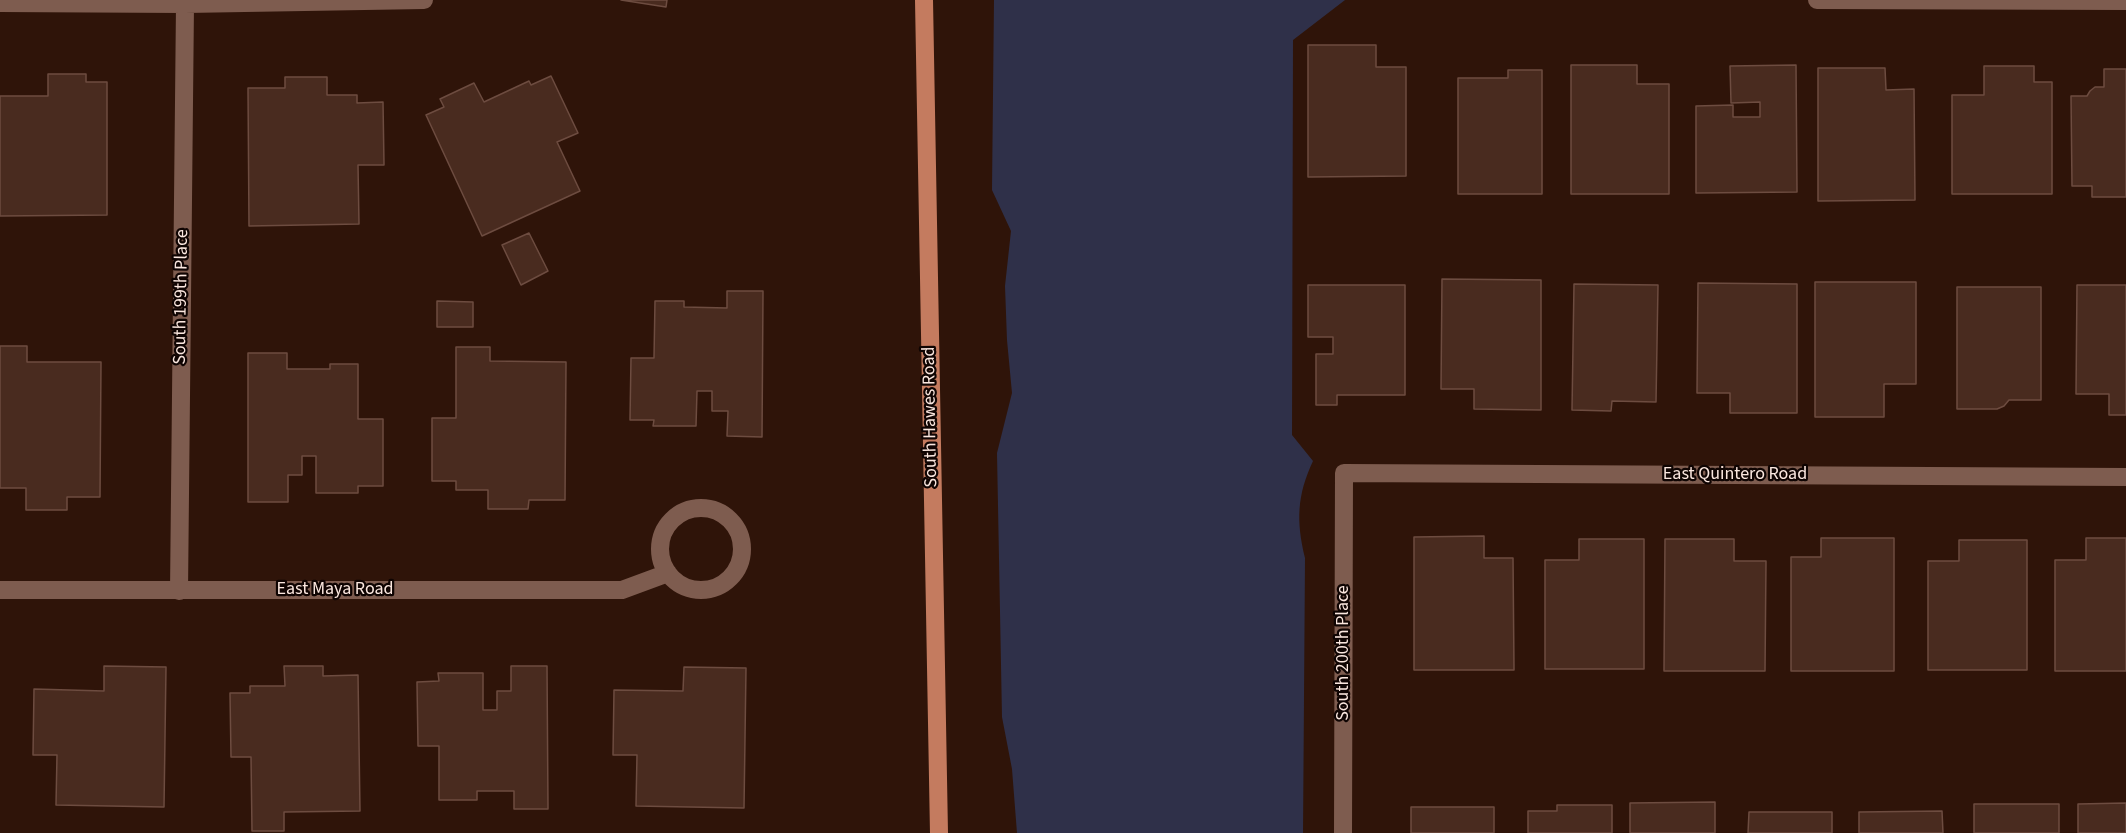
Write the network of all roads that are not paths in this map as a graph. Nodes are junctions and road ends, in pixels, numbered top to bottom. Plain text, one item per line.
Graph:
1 (424, 0) edge
2 (924, 0) edge
3 (1817, 0) edge
4 (2126, 1) edge
5 (0, 3) edge
6 (185, 4) junction
7 (1344, 473) joint
8 (2126, 477) edge
9 (668, 573) junction
10 (0, 590) edge
11 (179, 591) junction
12 (939, 833) edge
13 (1343, 833) edge

1 - 6 street
2 - 12 main road, South Hawes Road
3 - 4 street
5 - 6 street
6 - 11 street, South 199th Place
7 - 8 street, East Quintero Road
7 - 13 street, South 200th Place
9 - 9 street
9 - 11 street, East Maya Road
10 - 11 street, East Maya Road

